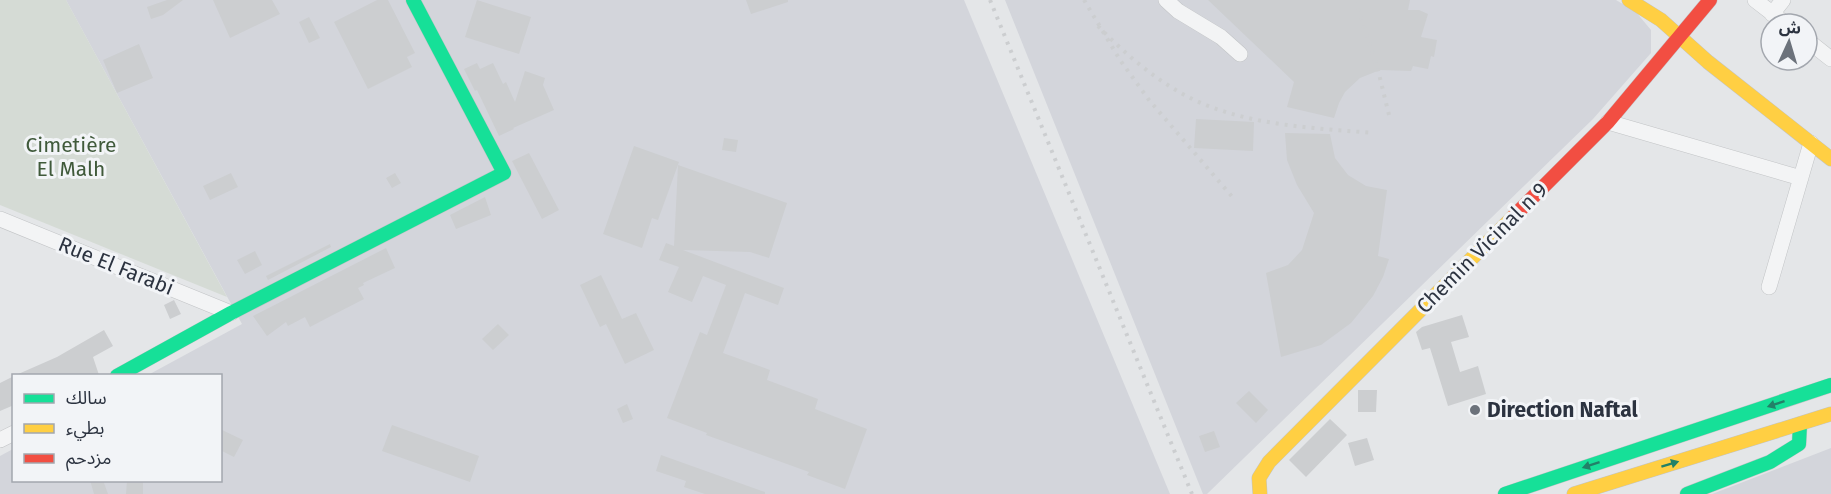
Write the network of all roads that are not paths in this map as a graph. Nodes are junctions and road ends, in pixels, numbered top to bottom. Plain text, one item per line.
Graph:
1 (413, 0) edge
2 (1166, 0) edge
3 (1629, 0) edge
4 (1710, 0) edge
5 (1755, 0) edge
6 (1783, 0) edge
7 (1770, 12) edge
8 (1774, 12) edge
9 (1679, 36) junction
10 (1819, 50) edge
11 (1240, 54) dead end
12 (1831, 59) edge
13 (1608, 122) junction
14 (1812, 143) junction
15 (1831, 159) edge
16 (1801, 178) junction
17 (0, 219) edge
18 (1769, 286) dead end
19 (231, 313) junction
20 (119, 374) edge
21 (1831, 385) edge
22 (1831, 414) edge
23 (1800, 424) junction
24 (1260, 494) edge
25 (1505, 494) edge
26 (1574, 494) edge
27 (1687, 494) edge

1 - 19 main road
2 - 11 street
3 - 9 main road
4 - 9 main road, Chemin Vicinal n 9
5 - 7 street
6 - 8 street
9 - 13 main road, Chemin Vicinal n 9
9 - 14 main road
10 - 12 street
13 - 16 street
13 - 24 main road, Chemin Vicinal n 9
14 - 15 main road
14 - 16 street
16 - 18 street
17 - 19 street, Rue El Farabi
19 - 20 main road
21 -> 25 main road
22 - 23 main road
26 -> 23 main road
23 - 27 main road

